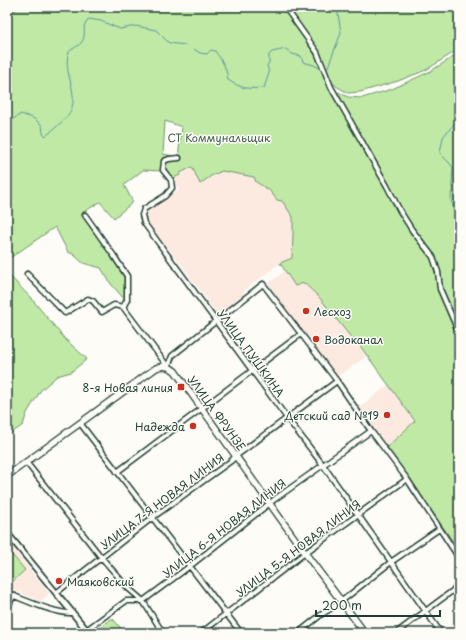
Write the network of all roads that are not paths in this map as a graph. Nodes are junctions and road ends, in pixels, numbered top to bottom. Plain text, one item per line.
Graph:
1 (12, 7) edge
2 (285, 7) edge
3 (7, 10) edge
4 (179, 158) dead end
5 (85, 215) dead end
6 (27, 274) dead end
7 (123, 307) junction
8 (217, 322) junction
9 (459, 333) edge
10 (301, 334) junction
11 (168, 367) junction
12 (253, 371) junction
13 (337, 381) junction
14 (202, 409) junction
15 (287, 418) junction
16 (80, 423) junction
17 (371, 431) junction
18 (236, 456) junction
19 (26, 462) junction
20 (323, 465) junction
21 (116, 472) junction
22 (7, 476) edge
23 (407, 480) junction
24 (270, 504) junction
25 (358, 516) junction
26 (152, 518) junction
27 (439, 529) junction
28 (7, 533) edge
29 (304, 553) junction
30 (101, 557) junction
31 (459, 558) edge
32 (391, 562) junction
33 (190, 566) junction
34 (459, 586) edge
35 (7, 593) edge
36 (56, 593) junction
37 (14, 596) junction
38 (143, 601) junction
39 (342, 601) junction
40 (7, 608) edge
41 (424, 611) junction
42 (71, 613) junction
43 (226, 614) junction
44 (86, 632) edge
45 (163, 633) edge
46 (201, 633) edge
47 (241, 633) edge
48 (298, 633) edge
49 (365, 633) edge
50 (396, 633) edge
51 (441, 633) edge

1 - 3 street
2 - 9 street
4 - 8 street, УЛИЦА ПУШКИНА
5 - 7 street
6 - 7 street
7 - 11 street, УЛИЦА ФРУНЗЕ
8 - 10 street
8 - 11 street
8 - 12 street, УЛИЦА ПУШКИНА
10 - 12 street
10 - 13 street
11 - 14 main road, УЛИЦА ФРУНЗЕ
11 - 16 main road
12 - 14 street
12 - 15 street, УЛИЦА ПУШКИНА
13 - 15 street, УЛИЦА 7-Я НОВАЯ ЛИНИЯ
13 - 17 street
14 - 18 main road, УЛИЦА ФРУНЗЕ
14 - 21 street
15 - 18 street, УЛИЦА 7-Я НОВАЯ ЛИНИЯ
15 - 20 street, УЛИЦА ПУШКИНА
16 - 19 main road
16 - 21 street
17 - 20 street, УЛИЦА 6-Я НОВАЯ ЛИНИЯ
17 - 23 street
18 - 24 main road, УЛИЦА ФРУНЗЕ
18 - 26 street, УЛИЦА 7-Я НОВАЯ ЛИНИЯ
19 - 22 main road
19 - 30 street
20 - 24 street, УЛИЦА 6-Я НОВАЯ ЛИНИЯ
20 - 25 street, УЛИЦА ПУШКИНА
21 - 26 street
23 - 25 street, УЛИЦА 5-Я НОВАЯ ЛИНИЯ
23 - 27 street
24 - 29 main road, УЛИЦА ФРУНЗЕ
24 - 33 street, УЛИЦА 6-Я НОВАЯ ЛИНИЯ
25 - 29 street, УЛИЦА 5-Я НОВАЯ ЛИНИЯ
25 - 32 street, УЛИЦА ПУШКИНА
26 - 30 street, УЛИЦА 7-Я НОВАЯ ЛИНИЯ
26 - 33 street
27 - 31 street
27 - 32 street
28 - 36 street
29 - 39 main road, УЛИЦА ФРУНЗЕ
29 - 43 street, УЛИЦА 5-Я НОВАЯ ЛИНИЯ
30 - 36 street, УЛИЦА 7-Я НОВАЯ ЛИНИЯ
30 - 38 street
32 - 39 street
32 - 41 street, УЛИЦА ПУШКИНА
33 - 38 street, УЛИЦА 6-Я НОВАЯ ЛИНИЯ
33 - 43 street
34 - 41 street
35 - 37 street
36 - 42 street
37 - 40 street
37 - 42 street
38 - 44 street
38 - 45 street
39 - 48 street
39 - 49 main road, УЛИЦА ФРУНЗЕ
41 - 50 street
41 - 51 street, УЛИЦА ПУШКИНА
42 - 44 street
43 - 46 street, УЛИЦА 5-Я НОВАЯ ЛИНИЯ
43 - 47 street

